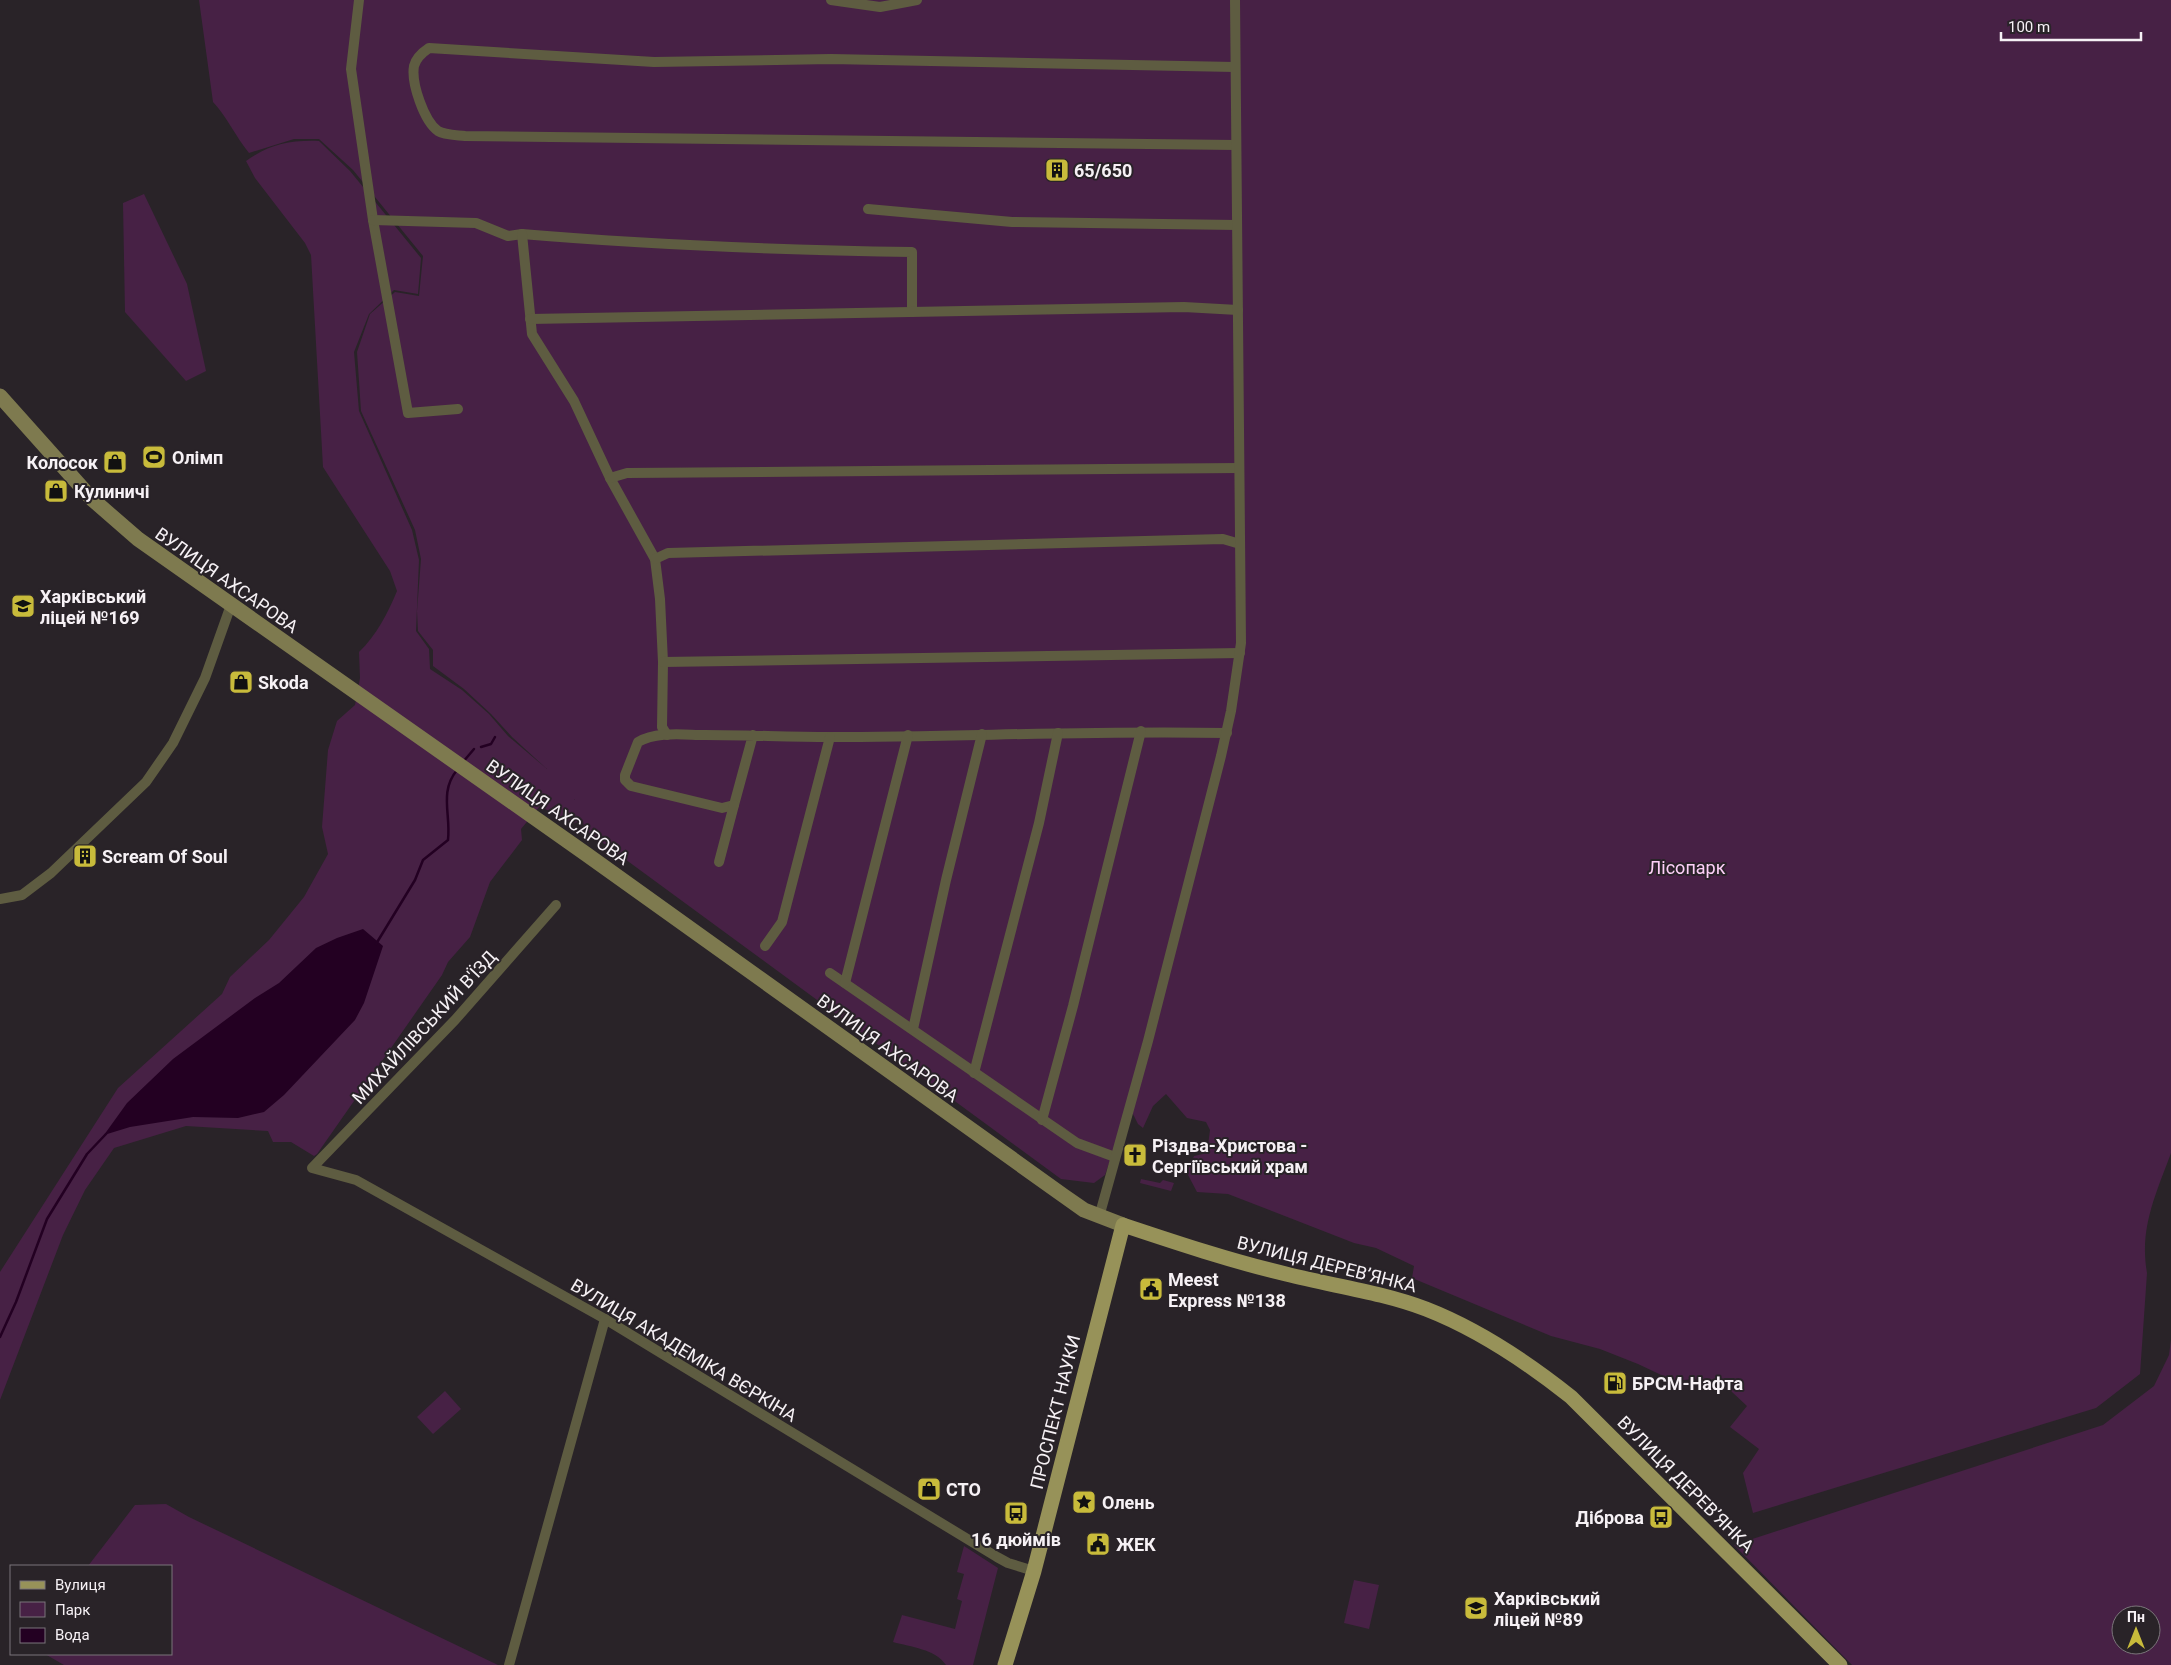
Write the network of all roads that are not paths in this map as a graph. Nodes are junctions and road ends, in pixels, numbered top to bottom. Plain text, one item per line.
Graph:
1 (359, 0) edge
2 (831, 0) edge
3 (917, 0) edge
4 (1235, 0) edge
5 (1235, 68) junction
6 (1236, 145) junction
7 (868, 209) dead end
8 (373, 220) junction
9 (1237, 225) junction
10 (522, 234) junction
11 (1238, 310) junction
12 (912, 312) junction
13 (530, 319) junction
14 (0, 396) edge
15 (458, 409) dead end
16 (1239, 468) junction
17 (610, 478) junction
18 (1240, 544) junction
19 (655, 559) junction
20 (231, 605) junction
21 (1240, 653) junction
22 (663, 662) junction
23 (1141, 731) junction
24 (1058, 733) junction
25 (1227, 733) junction
26 (982, 734) junction
27 (667, 735) junction
28 (908, 735) junction
29 (753, 736) junction
30 (830, 737) junction
31 (734, 805) junction
32 (719, 862) dead end
33 (0, 899) edge
34 (556, 905) dead end
35 (765, 946) dead end
36 (830, 973) dead end
37 (845, 983) junction
38 (913, 1029) junction
39 (974, 1073) junction
40 (1042, 1120) junction
41 (1115, 1157) junction
42 (312, 1168) joint
43 (1099, 1216) junction
44 (1123, 1225) junction
45 (605, 1319) junction
46 (1034, 1571) junction
47 (509, 1665) edge
48 (1005, 1665) edge
49 (1840, 1665) edge

1 - 8 street
2 - 3 street
4 - 5 street
5 - 6 street
5 - 6 street
6 - 9 street
7 - 9 street
8 - 10 street
8 - 15 street
9 - 11 street
10 - 12 street
10 - 13 street
11 - 12 street
11 - 16 street
12 - 13 street
13 - 17 street
14 - 20 main road, ВУЛИЦЯ АХСАРОВА
16 - 17 street
16 - 18 street
17 - 19 street
18 - 19 street
18 - 21 street
19 - 22 street
20 - 33 street
20 - 43 main road, ВУЛИЦЯ АХСАРОВА
21 - 22 street
21 - 25 street
22 - 27 street
23 - 24 street
23 - 25 street
23 - 40 street
24 - 26 street
24 - 39 street
25 - 41 street
26 - 28 street
26 - 38 street
27 - 29 street
27 - 31 street
28 - 30 street
28 - 37 street
29 - 30 street
29 - 31 street
30 - 35 street
31 - 32 street
34 - 42 street, МИХАЙЛІВСЬКИЙ В'ЇЗД
36 - 37 street
37 - 38 street
38 - 39 street
39 - 40 street
40 - 41 street
41 - 43 street
42 - 45 street, ВУЛИЦЯ АКАДЕМІКА ВЄРКІНА
43 - 44 main road, ВУЛИЦЯ АХСАРОВА
44 - 46 main road, ПРОСПЕКТ НАУКИ
44 - 49 main road, ВУЛИЦЯ ДЕРЕВ’ЯНКА
45 - 46 street, ВУЛИЦЯ АКАДЕМІКА ВЄРКІНА
45 - 47 street
46 - 48 main road, ПРОСПЕКТ НАУКИ

